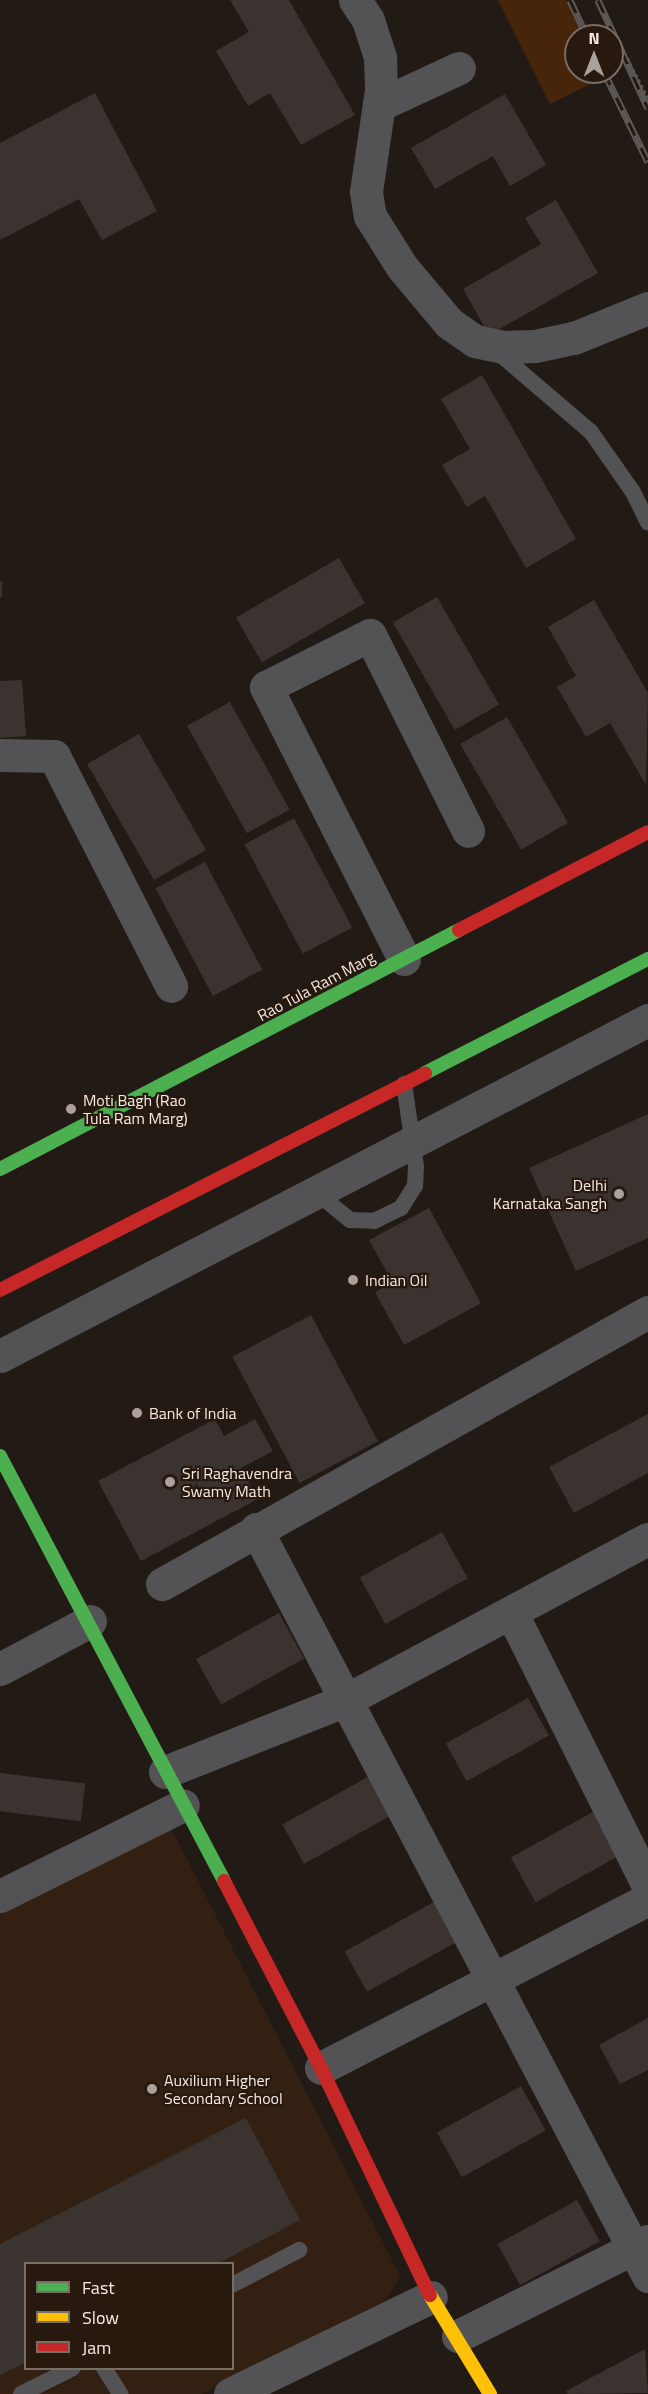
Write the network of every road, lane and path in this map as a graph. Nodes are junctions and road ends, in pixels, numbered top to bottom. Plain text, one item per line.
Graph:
1 (355, 0) edge
2 (597, 0) edge
3 (459, 68) dead end
4 (648, 100) edge
5 (379, 105) junction
6 (648, 308) edge
7 (487, 343) junction
8 (648, 523) edge
9 (0, 755) edge
10 (468, 831) dead end
11 (648, 832) edge
12 (404, 959) junction
13 (648, 960) edge
14 (171, 986) dead end
15 (648, 1020) edge
16 (404, 1084) junction
17 (415, 1142) junction
18 (0, 1169) edge
19 (317, 1192) junction
20 (0, 1290) edge
21 (648, 1312) edge
22 (0, 1356) edge
23 (0, 1456) edge
24 (256, 1529) junction
25 (648, 1539) edge
26 (162, 1584) dead end
27 (511, 1612) junction
28 (90, 1621) junction
29 (0, 1669) edge
30 (346, 1700) junction
31 (165, 1772) junction
32 (183, 1805) junction
33 (648, 1886) edge
34 (0, 1896) edge
35 (648, 1899) edge
36 (492, 1979) junction
37 (321, 2068) junction
38 (299, 2250) dead end
39 (643, 2255) edge
40 (234, 2284) edge
41 (431, 2297) junction
42 (458, 2336) junction
43 (68, 2370) edge
44 (105, 2370) edge
45 (21, 2394) edge
46 (120, 2394) edge
47 (230, 2394) edge
48 (490, 2394) edge

1 - 5 street
2 - 4 path
3 - 5 street
5 - 7 street
6 - 7 street
7 - 8 lane
9 - 14 street
10 - 12 street
11 - 12 main road, Rao Tula Ram Marg
12 - 18 main road, Rao Tula Ram Marg
13 - 16 main road
15 - 17 street
16 - 17 lane
16 - 20 main road
17 - 19 street
17 - 19 lane
19 - 22 street
21 - 24 street
23 - 28 main road
24 - 26 street
24 - 30 street
25 - 27 street
27 - 30 street
27 - 33 street
28 - 29 street
28 - 31 main road
30 - 31 street
30 - 36 street
31 - 32 main road
32 - 34 street
32 - 37 main road
35 - 36 street
36 - 37 street
36 - 39 street
37 - 41 main road
38 - 40 lane
39 - 42 street
41 - 42 main road
41 - 47 street
42 - 48 main road
43 - 45 lane
44 - 46 lane

